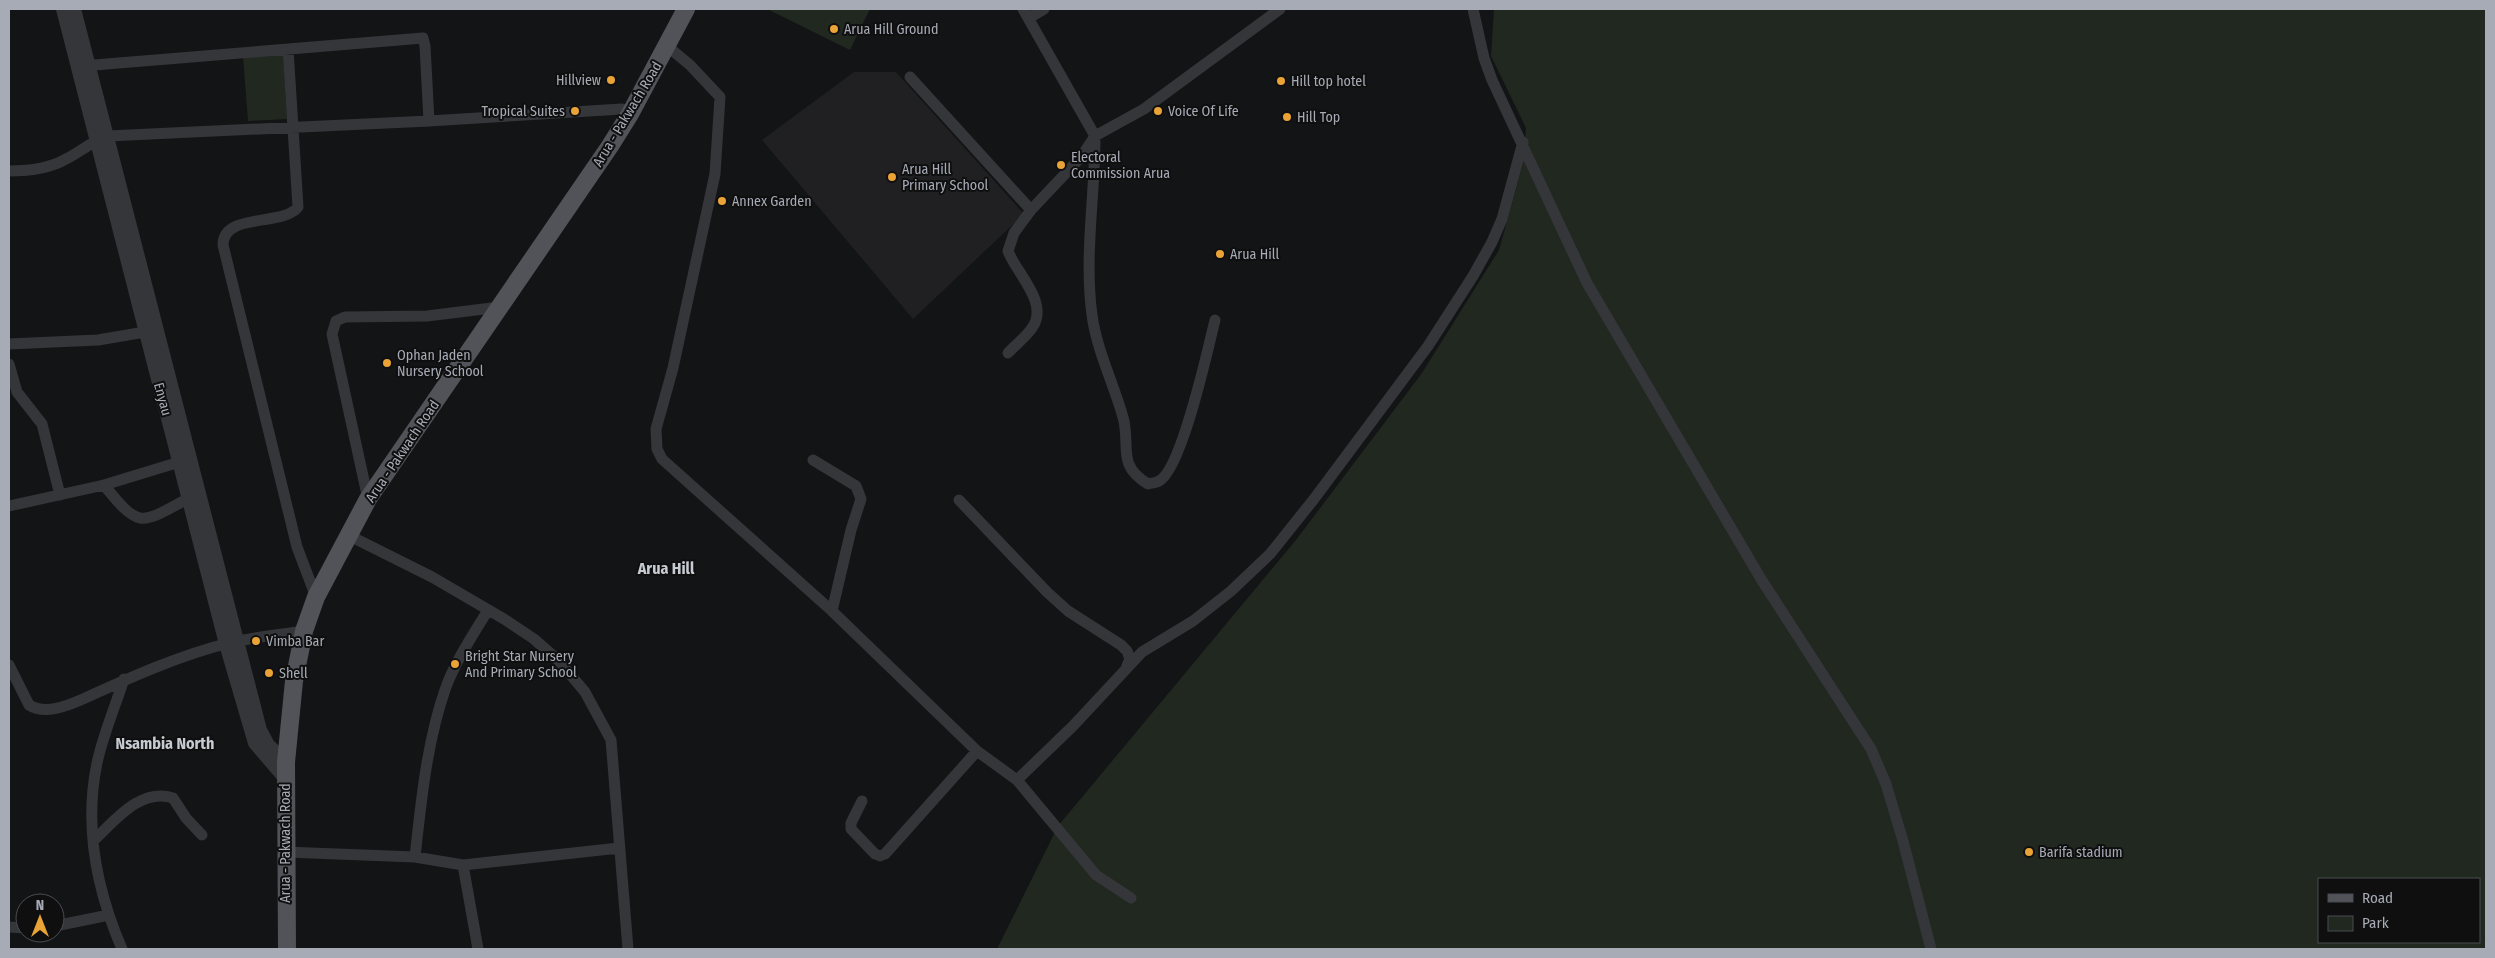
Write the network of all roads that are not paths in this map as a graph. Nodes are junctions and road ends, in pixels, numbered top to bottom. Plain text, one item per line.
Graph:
1 (63, 9) edge
2 (74, 9) edge
3 (686, 9) edge
4 (1044, 9) edge
5 (1280, 9) edge
6 (1473, 9) edge
7 (1026, 13) edge
8 (667, 46) junction
9 (288, 49) junction
10 (84, 66) junction
11 (910, 77) dead end
12 (630, 114) junction
13 (429, 121) junction
14 (293, 128) junction
15 (1095, 136) junction
16 (102, 138) junction
17 (1523, 142) junction
18 (9, 171) edge
19 (1031, 210) junction
20 (500, 307) junction
21 (1215, 320) dead end
22 (145, 332) junction
23 (9, 344) edge
24 (1008, 353) dead end
25 (9, 364) edge
26 (185, 460) junction
27 (813, 460) dead end
28 (104, 485) junction
29 (60, 495) junction
30 (189, 498) junction
31 (368, 500) junction
32 (960, 500) dead end
33 (9, 506) edge
34 (348, 535) junction
35 (316, 597) junction
36 (488, 610) junction
37 (832, 611) junction
38 (304, 631) junction
39 (232, 642) junction
40 (9, 665) edge
41 (1127, 666) junction
42 (124, 679) junction
43 (977, 750) junction
44 (286, 770) junction
45 (1017, 780) junction
46 (862, 801) dead end
47 (202, 835) dead end
48 (93, 841) junction
49 (619, 848) junction
50 (285, 852) junction
51 (415, 857) junction
52 (462, 864) junction
53 (1131, 898) dead end
54 (109, 915) junction
55 (65, 924) edge
56 (122, 949) edge
57 (287, 949) edge
58 (478, 949) edge
59 (628, 949) edge
60 (1930, 949) edge

1 - 10 street, Enyau
2 - 10 street, Enyau
3 - 8 main road, Arua - Pakwach Road
4 - 7 street
5 - 15 street
6 - 17 street
7 - 15 street
8 - 12 main road, Arua - Pakwach Road
8 - 37 street
9 - 10 street
9 - 13 street
9 - 14 street
10 - 16 street, Enyau
11 - 19 street
12 - 13 street
12 - 20 main road, Arua - Pakwach Road
13 - 14 street
14 - 16 street
14 - 35 street
15 - 19 street
15 - 21 street
16 - 18 street
16 - 22 street, Enyau
16 - 26 street, Enyau
17 - 41 street
17 - 60 street
19 - 24 street
20 - 31 main road, Arua - Pakwach Road
20 - 31 street
22 - 23 street
22 - 26 street, Enyau
25 - 29 street
26 - 28 street
26 - 30 street, Enyau
26 - 39 street, Enyau
27 - 37 street
28 - 29 street
28 - 30 street
29 - 33 street
30 - 39 street, Enyau
31 - 34 main road, Arua - Pakwach Road
32 - 41 street
34 - 35 main road, Arua - Pakwach Road
34 - 36 street
35 - 38 main road, Arua - Pakwach Road
36 - 49 street
36 - 51 street
37 - 43 street
38 - 39 street
38 - 44 main road, Arua - Pakwach Road
39 - 42 street
39 - 44 street, Enyau
40 - 42 street
41 - 45 street
42 - 48 street
43 - 45 street
43 - 46 street
44 - 50 main road, Arua - Pakwach Road
45 - 53 street
47 - 48 street
48 - 54 street
49 - 52 street
49 - 59 street
50 - 51 street
50 - 57 main road, Arua - Pakwach Road
51 - 52 street
52 - 58 street
54 - 55 street
54 - 56 street

